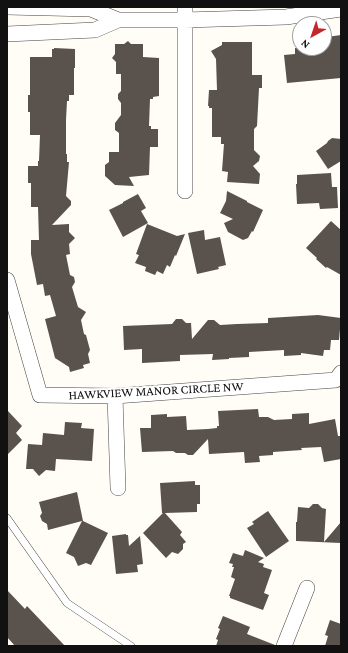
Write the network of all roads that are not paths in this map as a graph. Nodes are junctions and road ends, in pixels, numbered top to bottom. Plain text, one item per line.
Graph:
1 (7, 7) edge
2 (341, 9) edge
3 (185, 14) edge
4 (118, 20) junction
5 (7, 34) edge
6 (185, 191) dead end
7 (7, 280) edge
8 (341, 373) edge
9 (114, 396) junction
10 (118, 488) dead end
11 (7, 518) edge
12 (306, 588) dead end
13 (131, 646) edge
14 (284, 646) edge

1 - 4 street
2 - 3 street
3 - 4 street
3 - 6 street
4 - 5 street
7 - 9 street, HAWKVIEW MANOR CIRCLE NW
8 - 9 street, HAWKVIEW MANOR CIRCLE NW
9 - 10 street
11 - 13 lane
12 - 14 street

